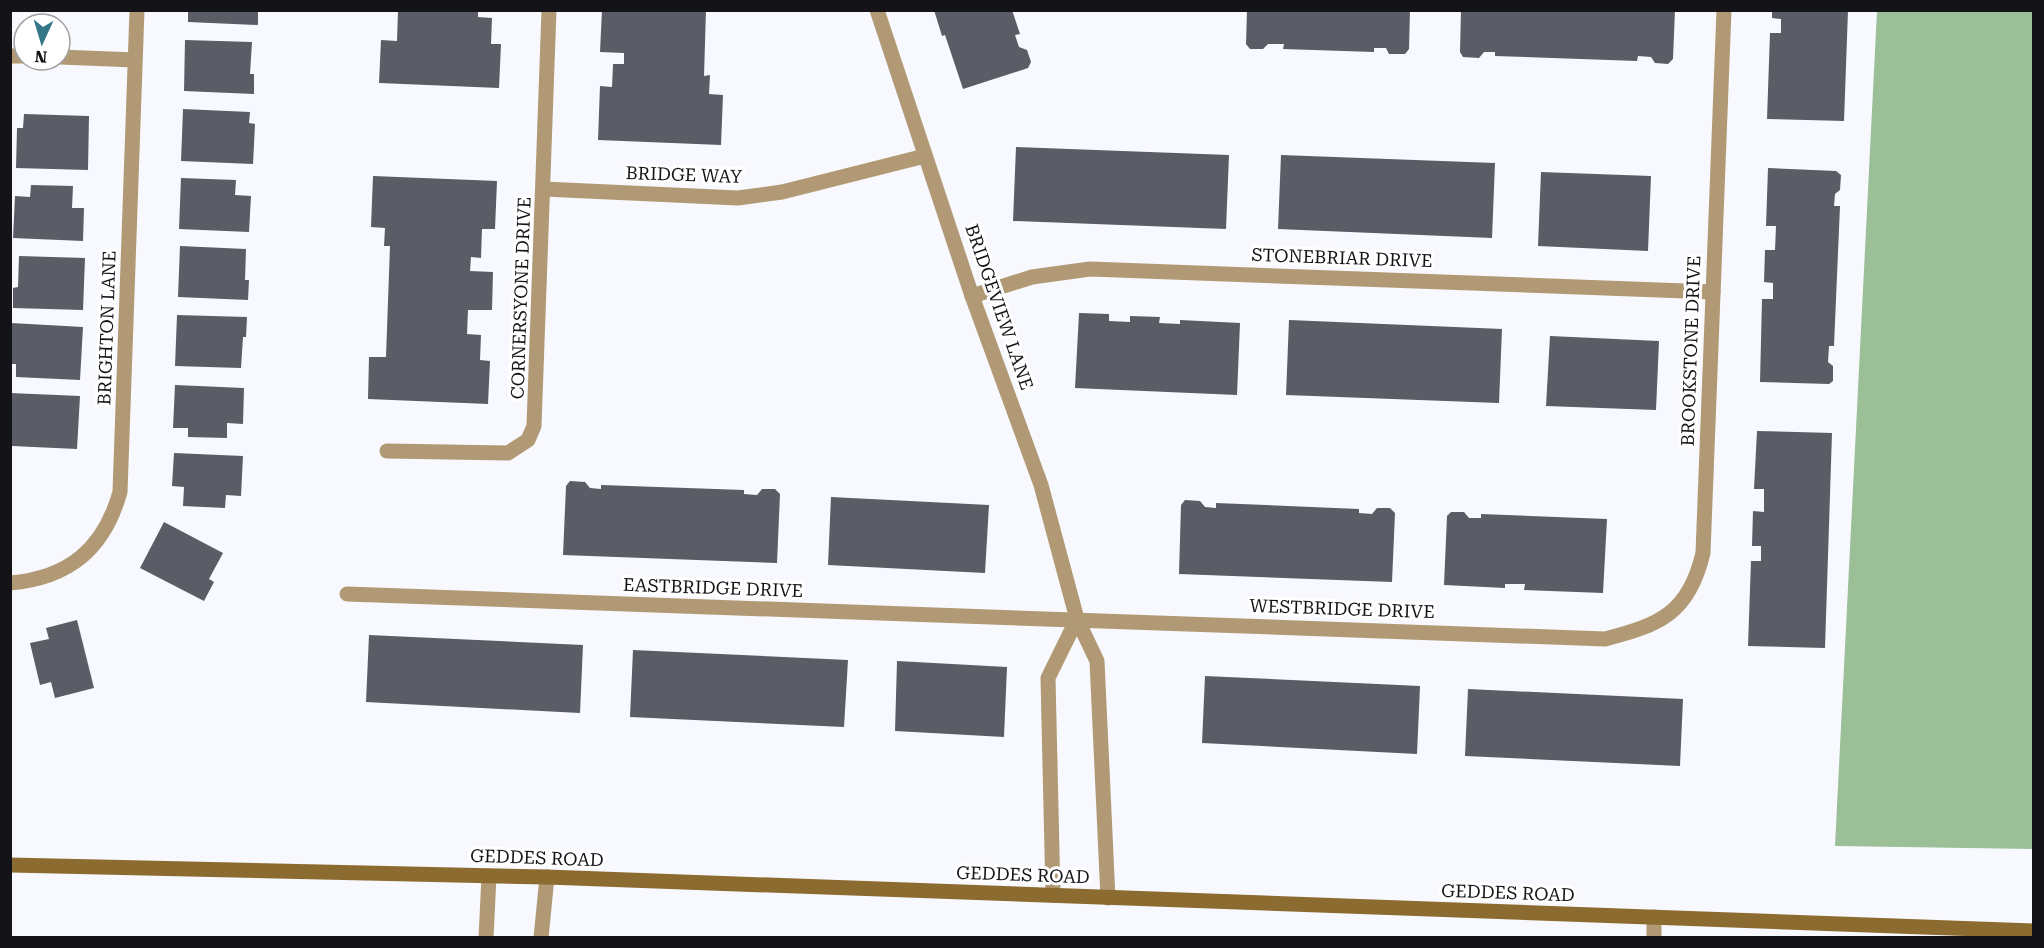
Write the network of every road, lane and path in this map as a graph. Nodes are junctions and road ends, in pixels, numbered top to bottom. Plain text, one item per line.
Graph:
1 (137, 10) edge
2 (549, 10) edge
3 (877, 10) edge
4 (1724, 10) edge
5 (72, 57) edge
6 (135, 60) junction
7 (925, 156) junction
8 (544, 189) junction
9 (1713, 292) junction
10 (972, 296) junction
11 (387, 451) dead end
12 (10, 582) edge
13 (347, 594) dead end
14 (1077, 619) junction
15 (1605, 639) joint
16 (10, 865) edge
17 (489, 876) junction
18 (547, 877) junction
19 (1053, 895) junction
20 (1108, 898) junction
21 (1654, 917) junction
22 (2034, 931) edge
23 (486, 938) edge
24 (541, 938) edge
25 (1654, 938) edge

1 - 6 street, BRIGHTON LANE
2 - 8 street, CORNERSYONE DRIVE
3 - 7 street, BRIDGEVIEW LANE
4 - 9 street, BROOKSTONE DRIVE
5 - 6 street
6 - 12 street, BRIGHTON LANE
7 - 8 street, BRIDGE WAY
7 - 10 street, BRIDGEVIEW LANE
8 - 11 street, CORNERSYONE DRIVE
9 - 10 street, STONEBRIAR DRIVE
9 - 15 street, BROOKSTONE DRIVE
10 - 14 street, BRIDGEVIEW LANE
13 - 14 street, EASTBRIDGE DRIVE
14 - 15 street, WESTBRIDGE DRIVE
14 - 19 street
14 - 20 street, BRIDGEVIEW LANE
16 - 17 main road, GEDDES ROAD
17 - 18 main road, GEDDES ROAD
17 - 23 street
18 - 19 main road, GEDDES ROAD
18 - 24 street
19 - 20 main road, GEDDES ROAD
20 - 21 main road, GEDDES ROAD
21 - 22 main road, GEDDES ROAD
21 - 25 street

